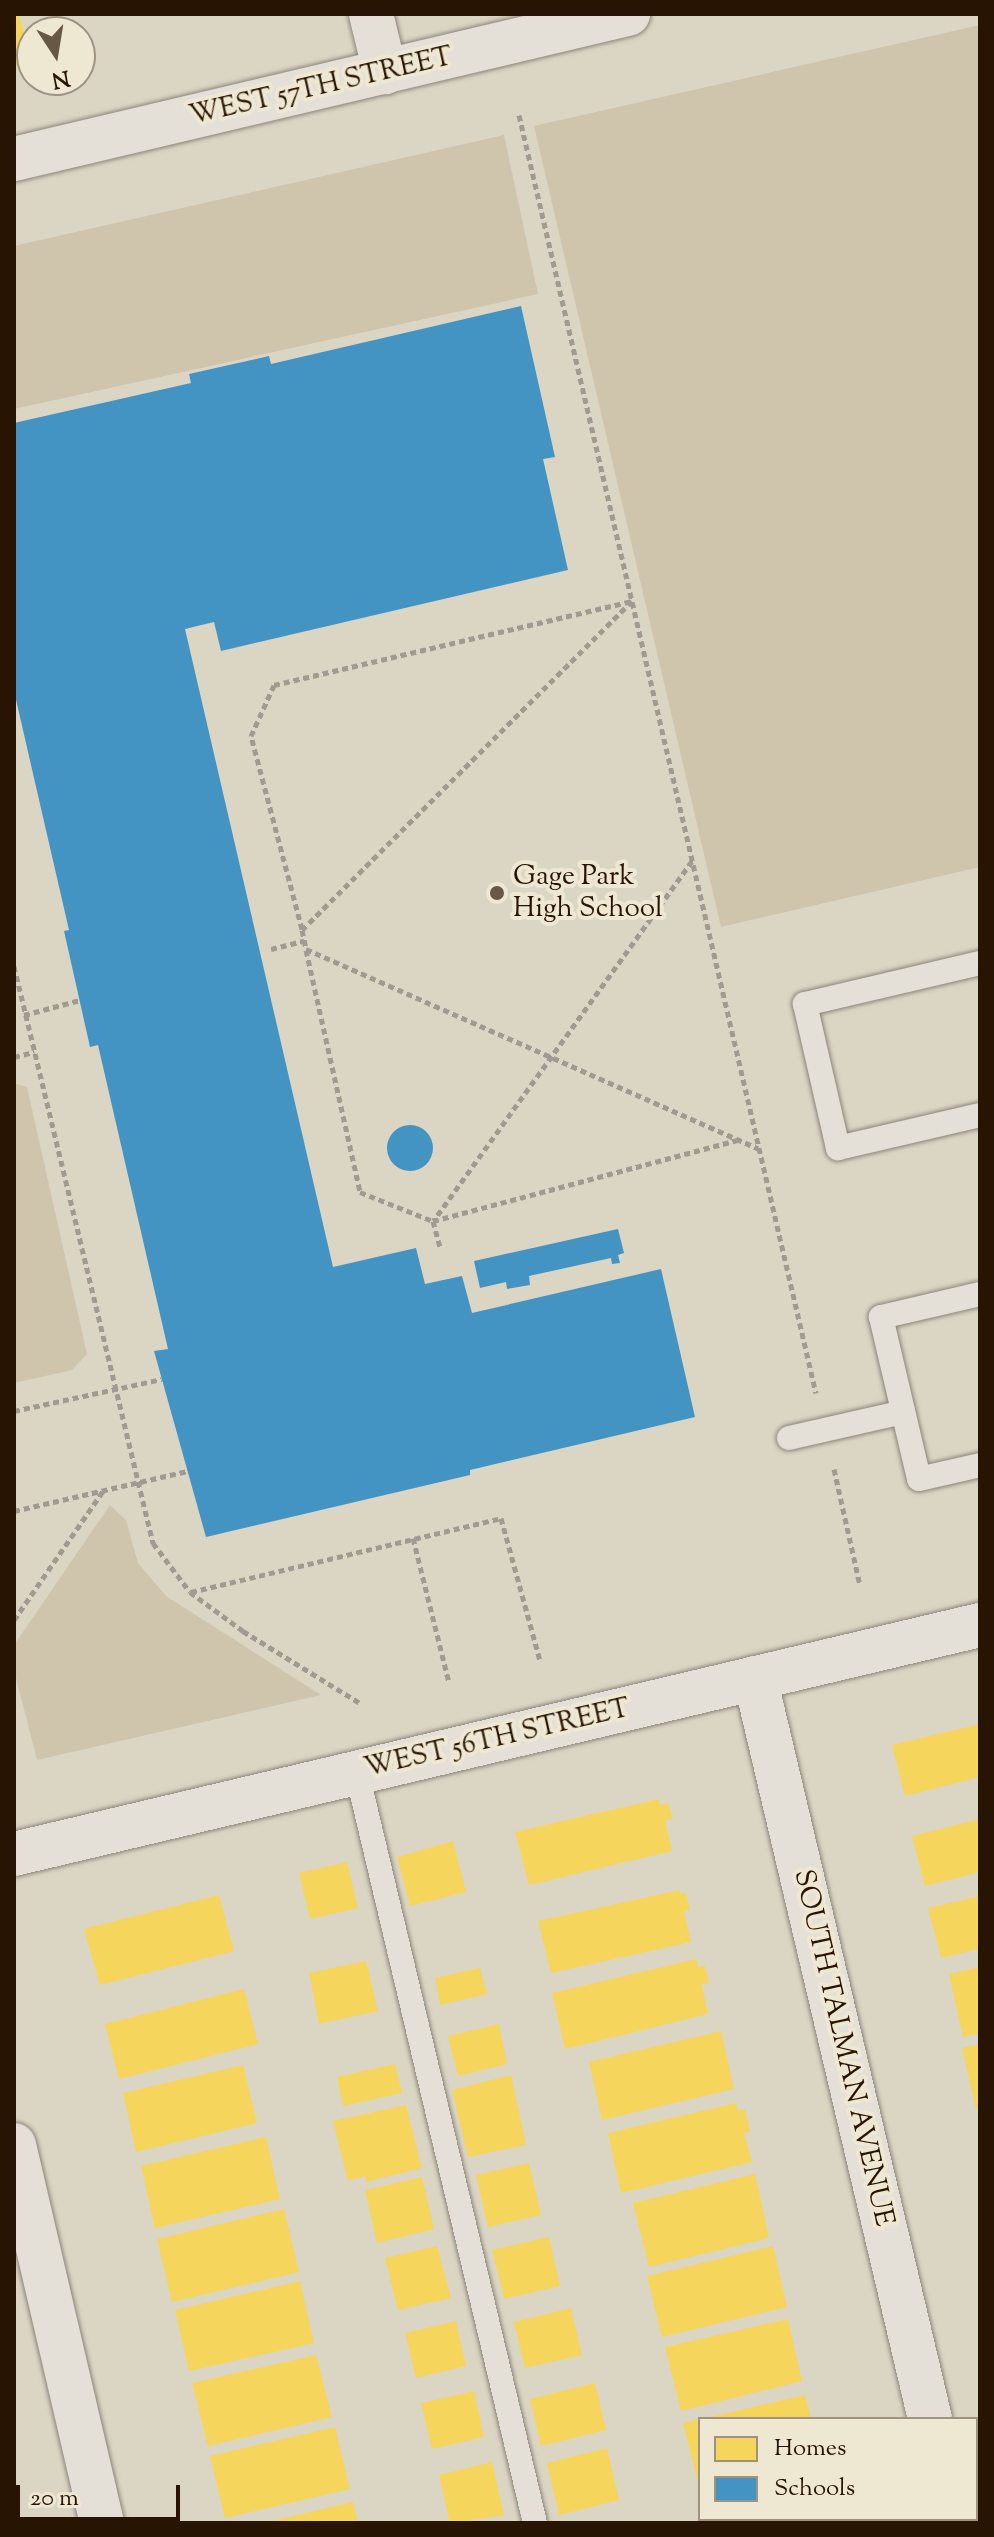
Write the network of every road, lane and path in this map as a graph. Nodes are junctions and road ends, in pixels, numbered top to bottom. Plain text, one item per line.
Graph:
1 (371, 14) edge
2 (628, 14) edge
3 (385, 72) junction
4 (519, 115) dead end
5 (14, 159) edge
6 (632, 601) junction
7 (693, 861) junction
8 (302, 930) junction
9 (304, 941) junction
10 (271, 949) dead end
11 (306, 949) junction
12 (980, 963) edge
13 (14, 966) edge
14 (80, 1000) dead end
15 (24, 1015) junction
16 (34, 1052) junction
17 (14, 1057) edge
18 (549, 1059) junction
19 (980, 1115) edge
20 (737, 1140) junction
21 (759, 1149) junction
22 (433, 1221) junction
23 (441, 1250) dead end
24 (980, 1294) edge
25 (162, 1379) dead end
26 (116, 1390) junction
27 (14, 1411) edge
28 (903, 1412) junction
29 (825, 1430) junction
30 (789, 1438) dead end
31 (980, 1465) edge
32 (187, 1471) dead end
33 (139, 1483) junction
34 (104, 1490) junction
35 (14, 1511) edge
36 (413, 1538) junction
37 (860, 1585) dead end
38 (190, 1592) junction
39 (14, 1620) edge
40 (980, 1625) edge
41 (540, 1661) dead end
42 (755, 1678) junction
43 (449, 1682) dead end
44 (360, 1703) dead end
45 (357, 1773) junction
46 (14, 1854) edge
47 (14, 2145) edge
48 (930, 2417) edge
49 (102, 2523) edge
50 (535, 2523) edge

1 - 3 street
2 - 3 street, WEST 57TH STREET
3 - 5 street, WEST 57TH STREET
4 - 6 path
6 - 7 path
6 - 8 path
6 - 8 path
7 - 18 path
7 - 21 path
8 - 9 path
9 - 10 path
9 - 11 path
11 - 18 path
11 - 22 path
12 - 19 lane
13 - 15 path
14 - 15 path
15 - 16 path
16 - 17 path
16 - 26 path
18 - 20 path
18 - 22 path
20 - 21 path
20 - 22 path
21 - 29 path
22 - 23 path
24 - 28 lane
25 - 26 path
26 - 27 path
26 - 33 path
28 - 29 lane
28 - 31 lane
29 - 30 lane
29 - 37 path
32 - 33 path
33 - 34 path
33 - 38 path
34 - 35 path
34 - 39 path
36 - 38 path
36 - 41 path
36 - 43 path
38 - 44 path
40 - 42 street, WEST 56TH STREET
42 - 45 street, WEST 56TH STREET
42 - 48 street, SOUTH TALMAN AVENUE
45 - 46 street, WEST 56TH STREET
45 - 50 lane
47 - 49 street

